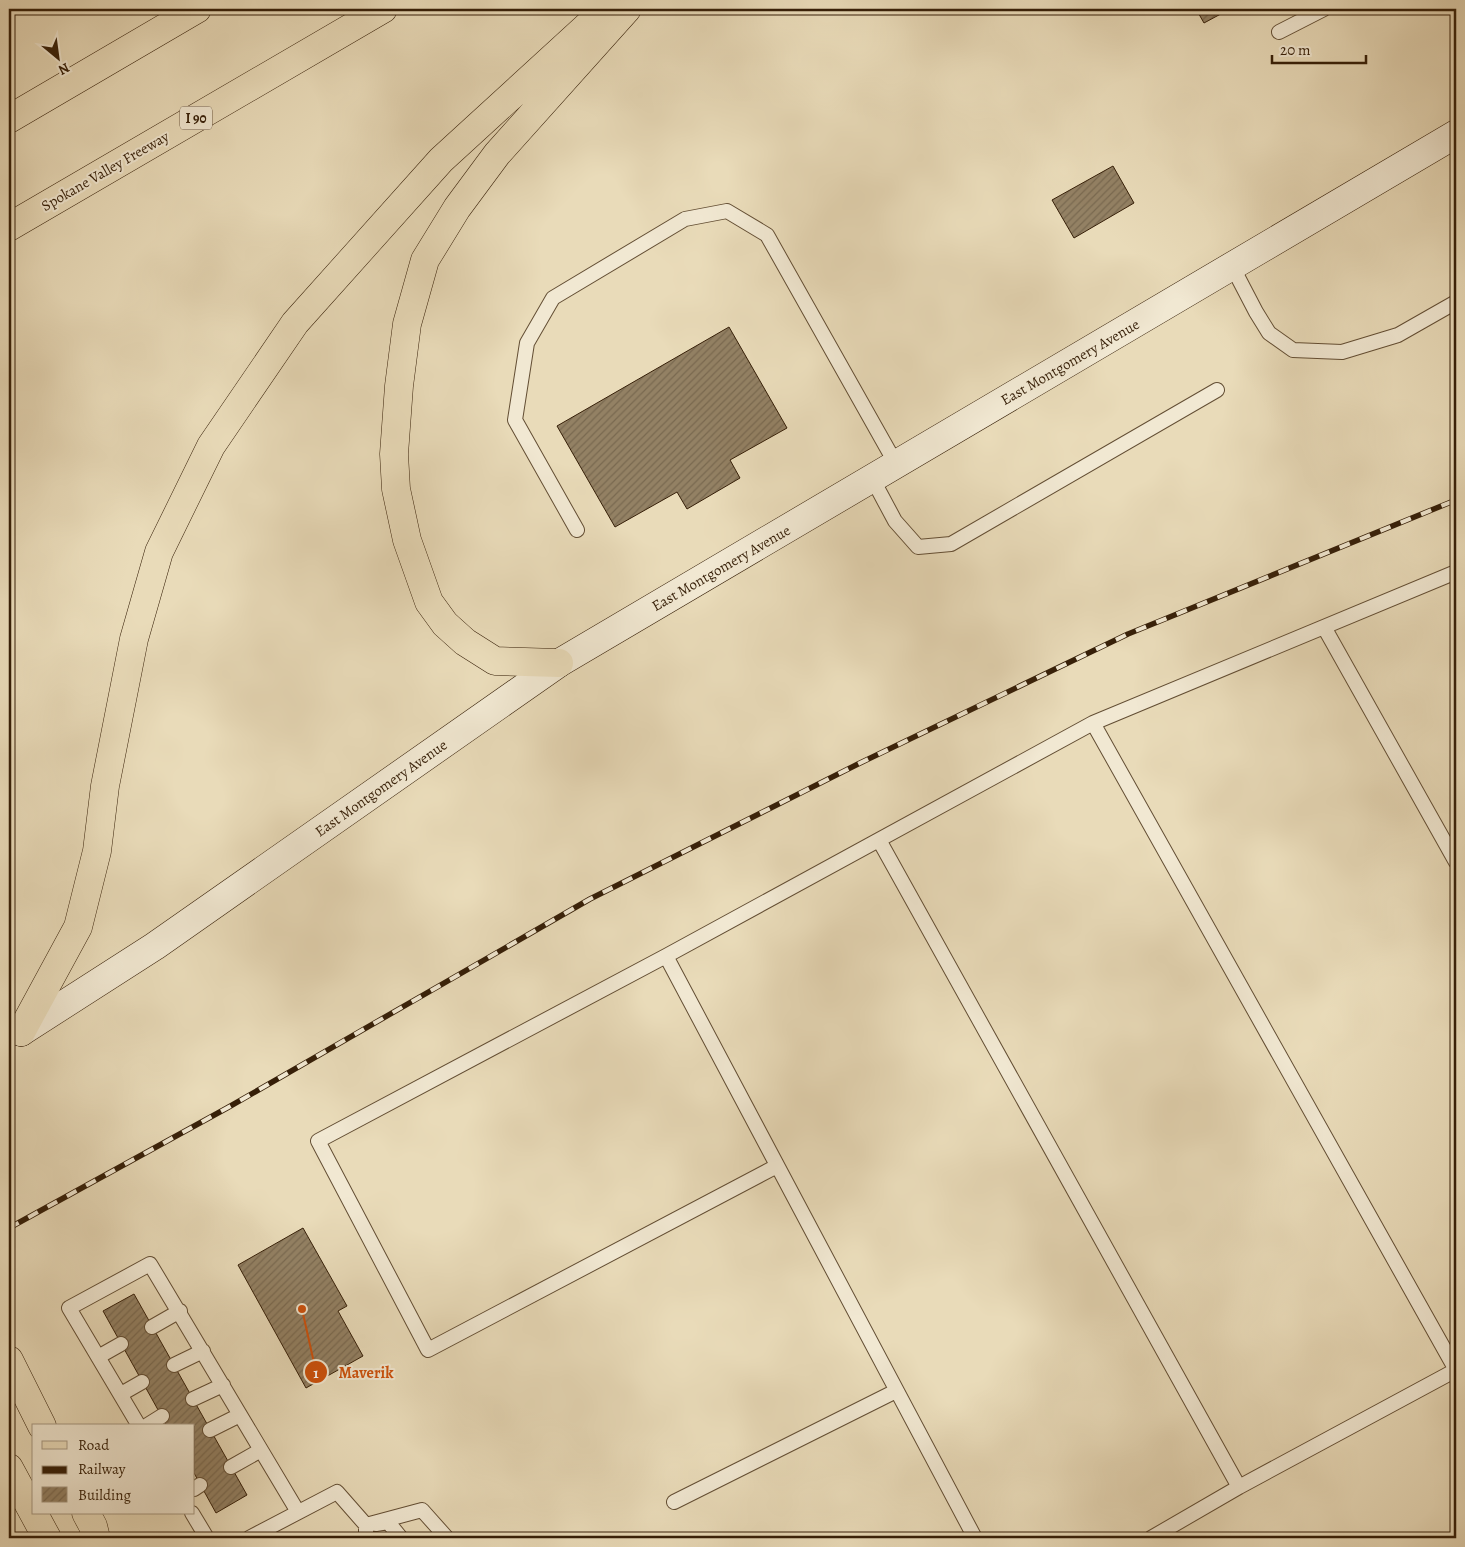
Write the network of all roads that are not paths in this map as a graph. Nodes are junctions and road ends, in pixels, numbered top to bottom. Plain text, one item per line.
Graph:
1 (196, 9) edge
2 (384, 9) edge
3 (606, 9) edge
4 (627, 9) edge
5 (1324, 9) edge
6 (1280, 32) dead end
7 (9, 119) edge
8 (1456, 134) edge
9 (9, 227) edge
10 (1232, 266) junction
11 (1456, 302) edge
12 (1217, 390) dead end
13 (896, 464) junction
14 (872, 478) junction
15 (577, 530) dead end
16 (1456, 572) edge
17 (1324, 627) junction
18 (559, 663) junction
19 (1093, 723) junction
20 (879, 840) junction
21 (1456, 862) edge
22 (666, 956) junction
23 (13, 1038) edge
24 (777, 1166) junction
25 (180, 1311) junction
26 (152, 1326) dead end
27 (121, 1344) dead end
28 (203, 1351) junction
29 (98, 1358) junction
30 (9, 1360) edge
31 (174, 1365) dead end
32 (1456, 1370) edge
33 (142, 1382) dead end
34 (223, 1385) junction
35 (896, 1390) junction
36 (120, 1394) junction
37 (193, 1399) dead end
38 (240, 1415) junction
39 (162, 1416) dead end
40 (41, 1424) edge
41 (138, 1424) edge
42 (149, 1424) edge
43 (210, 1430) dead end
44 (261, 1450) junction
45 (231, 1467) dead end
46 (9, 1468) edge
47 (1239, 1487) junction
48 (674, 1502) dead end
49 (32, 1512) edge
50 (298, 1512) junction
51 (33, 1514) edge
52 (193, 1514) edge
53 (365, 1534) edge
54 (46, 1538) edge
55 (207, 1538) edge
56 (249, 1538) edge
57 (401, 1538) edge
58 (447, 1538) edge
59 (975, 1538) edge
60 (1151, 1538) edge

1 - 7 main road
2 - 9 main road, Spokane Valley Freeway / I 90
3 - 23 main road
4 - 18 main road
5 - 6 lane
8 - 10 street, East Montgomery Avenue
10 - 11 lane
10 - 13 street, East Montgomery Avenue
12 - 14 lane
13 - 14 street, East Montgomery Avenue
13 - 15 lane
14 - 18 street, East Montgomery Avenue
16 - 17 lane
17 - 19 lane
17 - 21 lane
18 - 23 street, East Montgomery Avenue
19 - 20 lane
19 - 32 lane
20 - 22 lane
20 - 47 lane
22 - 24 lane
22 - 24 lane
24 - 35 lane
25 - 26 lane
25 - 28 lane
25 - 29 lane
27 - 29 lane
28 - 31 lane
28 - 34 lane
29 - 36 lane
30 - 40 main road
32 - 47 lane
33 - 36 lane
34 - 37 lane
34 - 38 lane
35 - 48 lane
35 - 59 lane
36 - 41 lane
38 - 43 lane
38 - 44 lane
39 - 42 lane
44 - 45 lane
44 - 50 lane
46 - 49 main road
47 - 60 lane
50 - 53 lane
50 - 56 lane
51 - 54 main road
52 - 55 lane
53 - 57 lane
53 - 58 lane

